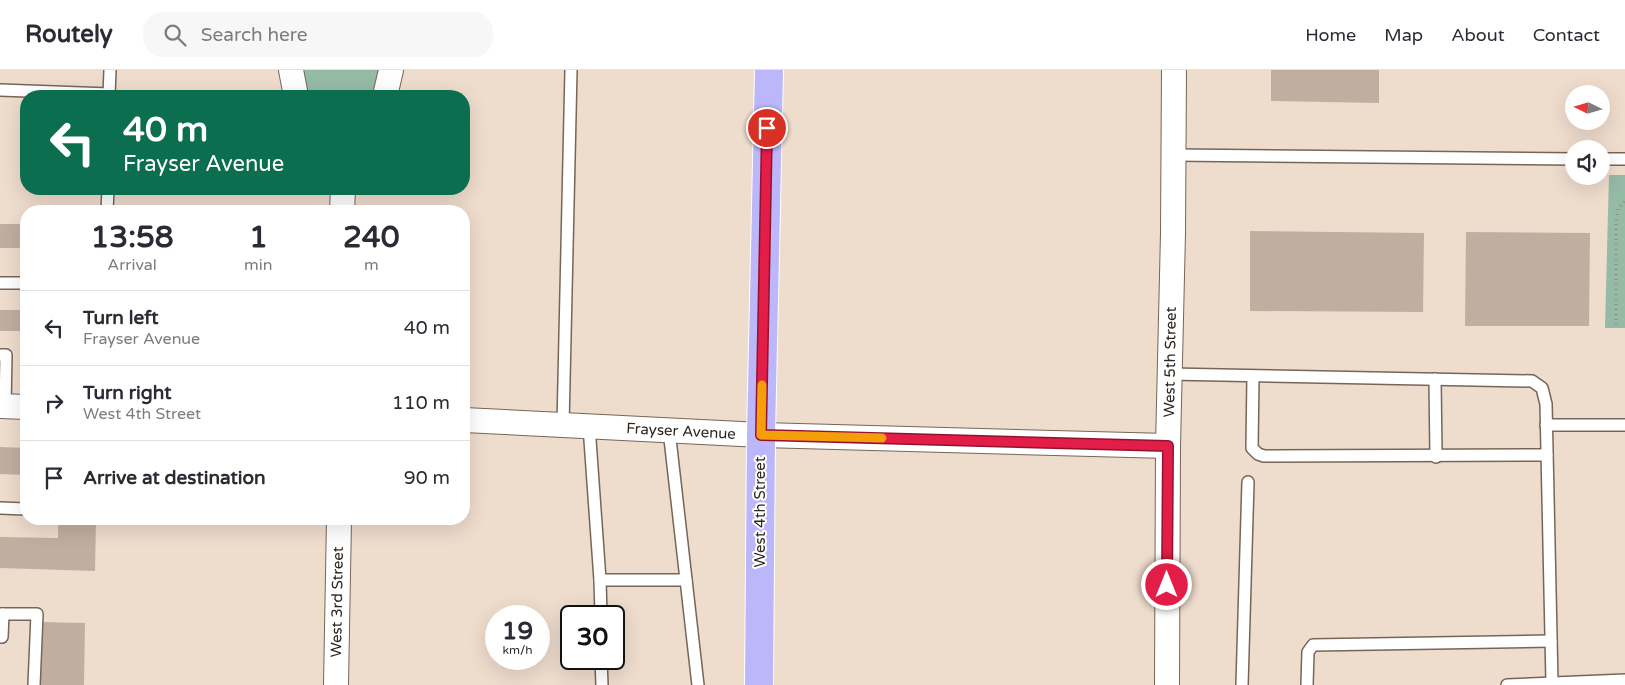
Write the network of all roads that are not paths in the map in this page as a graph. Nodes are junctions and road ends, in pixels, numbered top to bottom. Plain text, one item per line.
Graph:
1 (110, 70) edge
2 (291, 70) edge
3 (391, 70) edge
4 (570, 70) edge
5 (769, 70) edge
6 (1174, 70) edge
7 (0, 90) edge
8 (109, 90) edge
9 (295, 90) edge
10 (386, 90) edge
11 (20, 91) edge
12 (1174, 155) junction
13 (1565, 159) edge
14 (1610, 159) edge
15 (1625, 159) edge
16 (0, 283) edge
17 (20, 283) edge
18 (0, 355) edge
19 (1170, 374) junction
20 (1253, 376) junction
21 (1436, 379) junction
22 (10, 407) edge
23 (470, 420) edge
24 (564, 425) junction
25 (1546, 425) junction
26 (1625, 425) edge
27 (589, 426) junction
28 (669, 430) junction
29 (761, 435) junction
30 (1168, 446) junction
31 (1547, 455) junction
32 (1436, 456) junction
33 (1248, 482) dead end
34 (0, 508) edge
35 (20, 509) edge
36 (338, 525) edge
37 (600, 580) junction
38 (686, 580) junction
39 (601, 605) edge
40 (1, 614) edge
41 (2, 637) dead end
42 (1551, 641) junction
43 (602, 670) edge
44 (1625, 680) edge
45 (1552, 683) junction
46 (34, 685) edge
47 (336, 685) edge
48 (602, 685) edge
49 (698, 685) edge
50 (759, 685) edge
51 (1167, 685) edge
52 (1242, 685) edge
53 (1307, 685) edge
54 (1507, 685) edge

1 - 8 lane
2 - 9 street
3 - 10 street
4 - 24 lane
5 - 29 main road, West 4th Street
6 - 12 street, West 5th Street
7 - 11 lane
12 - 13 lane
12 - 19 street, West 5th Street
14 - 15 lane
16 - 17 lane
18 - 22 lane
19 - 20 lane
19 - 30 street, West 5th Street
20 - 21 lane
20 - 32 lane
21 - 25 lane
21 - 32 lane
23 - 24 street, Frayser Avenue
24 - 27 street, Frayser Avenue
25 - 26 lane
25 - 31 lane
27 - 28 street, Frayser Avenue
27 - 37 lane
28 - 29 street, Frayser Avenue
28 - 38 lane
29 - 30 street, Frayser Avenue
29 - 50 main road, West 4th Street
30 - 51 street, West 5th Street
31 - 32 lane
31 - 42 lane
33 - 52 lane
34 - 35 lane
36 - 47 street, West 3rd Street
37 - 38 lane
37 - 39 lane
38 - 49 lane
40 - 41 lane
40 - 46 lane
42 - 45 lane
42 - 53 lane
43 - 48 lane
44 - 45 lane
45 - 54 lane

